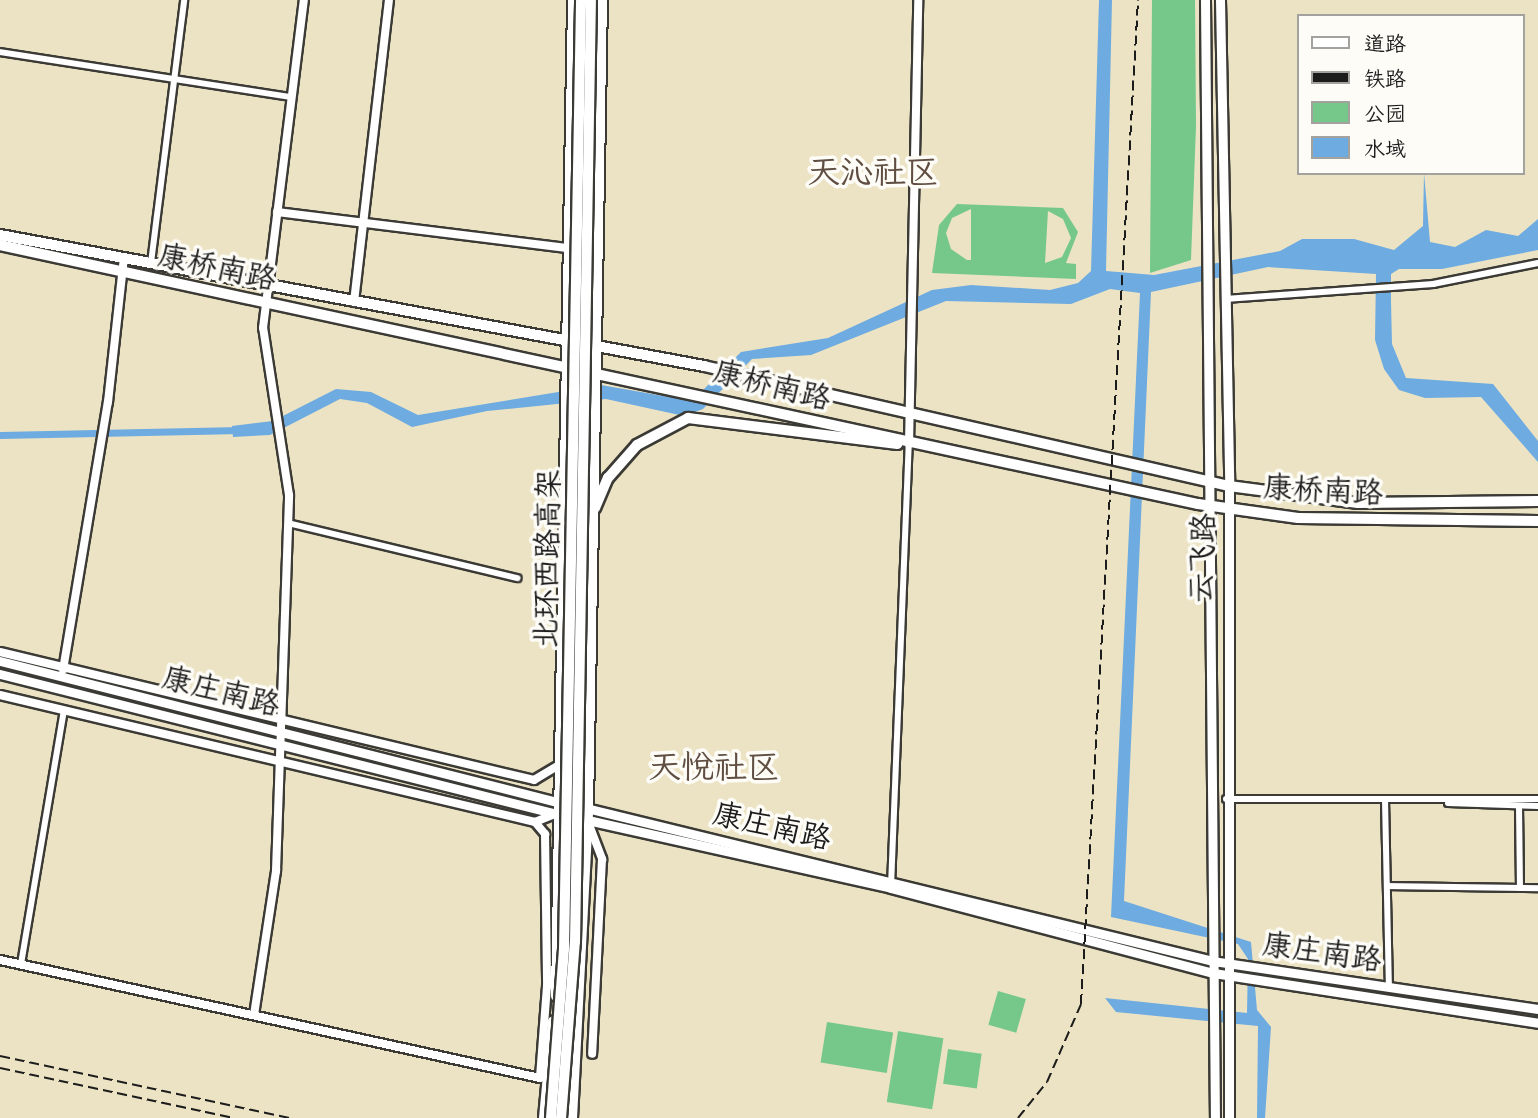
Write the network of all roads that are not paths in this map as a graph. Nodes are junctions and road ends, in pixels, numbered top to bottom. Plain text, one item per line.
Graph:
1 (184, 0) edge
2 (304, 0) edge
3 (389, 0) edge
4 (573, 0) edge
5 (581, 0) edge
6 (591, 0) edge
7 (602, 0) edge
8 (918, 0) edge
9 (1205, 0) edge
10 (1220, 0) edge
11 (0, 52) edge
12 (176, 79) junction
13 (292, 97) junction
14 (277, 212) junction
15 (359, 223) junction
16 (0, 234) edge
17 (0, 246) edge
18 (568, 248) junction
19 (124, 258) junction
20 (151, 263) junction
21 (1538, 263) edge
22 (122, 272) junction
23 (267, 285) junction
24 (1225, 295) junction
25 (354, 302) junction
26 (266, 303) junction
27 (566, 342) junction
28 (595, 346) junction
29 (565, 367) junction
30 (595, 376) junction
31 (908, 414) junction
32 (907, 444) junction
33 (1208, 482) junction
34 (1229, 486) junction
35 (1538, 501) edge
36 (1208, 505) junction
37 (1229, 508) junction
38 (592, 515) junction
39 (1538, 521) edge
40 (288, 523) junction
41 (517, 578) dead end
42 (0, 652) edge
43 (0, 661) edge
44 (62, 671) junction
45 (0, 674) edge
46 (0, 695) edge
47 (64, 711) junction
48 (281, 718) junction
49 (281, 731) junction
50 (280, 745) junction
51 (280, 765) junction
52 (557, 766) junction
53 (1226, 799) junction
54 (1538, 799) edge
55 (1385, 800) junction
56 (1404, 800) junction
57 (556, 802) junction
58 (1519, 806) junction
59 (1538, 806) edge
60 (555, 814) junction
61 (588, 814) junction
62 (536, 822) junction
63 (891, 878) junction
64 (1387, 886) junction
65 (891, 888) junction
66 (1520, 888) junction
67 (1538, 888) edge
68 (0, 960) edge
69 (1213, 961) junction
70 (1227, 963) junction
71 (21, 964) junction
72 (1213, 973) junction
73 (1228, 975) junction
74 (1389, 987) junction
75 (1538, 1009) edge
76 (254, 1014) junction
77 (1538, 1023) edge
78 (592, 1054) dead end
79 (544, 1118) edge
80 (551, 1118) edge
81 (561, 1118) edge
82 (572, 1118) edge
83 (1215, 1118) edge
84 (1229, 1118) edge

1 - 12 street
2 - 13 street
3 - 15 street
4 - 18 main road
5 - 80 highway, 北环西路高架, bridge
6 - 81 highway, 北环西路高架, bridge
7 - 28 main road
8 - 31 street
9 - 33 main road, 云飞路
10 - 24 main road, 云飞路
11 - 12 street
12 - 13 street
12 - 20 street
13 - 14 street
14 - 15 street
14 - 23 street
15 - 18 street
15 - 25 street
16 - 19 main road, 康桥南路
17 - 22 main road, 康桥南路
18 - 27 main road
19 - 20 main road, 康桥南路
19 - 22 street
20 - 23 main road, 康桥南路
21 - 24 street
22 - 26 main road, 康桥南路
22 - 44 street
23 - 25 main road, 康桥南路
23 - 26 street
24 - 34 main road, 云飞路
25 - 27 main road, 康桥南路
26 - 29 main road, 康桥南路
26 - 40 street
27 - 28 main road, 康桥南路
27 - 29 main road
28 - 30 main road
28 - 31 main road, 康桥南路
29 - 30 main road, 康桥南路
29 - 52 main road
30 - 32 main road, 康桥南路
30 - 38 main road
31 - 32 street
31 - 33 main road, 康桥南路
32 - 36 main road, 康桥南路
32 - 38 main road
32 - 63 street
33 - 34 main road, 康桥南路
33 - 36 main road, 云飞路
34 - 35 main road, 康桥南路
34 - 37 main road, 云飞路
36 - 37 main road, 康桥南路
36 - 69 main road, 云飞路
37 - 39 main road, 康桥南路
37 - 53 main road, 云飞路
38 - 61 main road
40 - 41 street
40 - 48 street
42 - 44 street
43 - 44 main road, 康庄南路
44 - 48 street
44 - 49 main road, 康庄南路
45 - 50 main road, 康庄南路
46 - 47 street
47 - 51 street
47 - 71 street
48 - 49 street
48 - 52 street
49 - 50 street
49 - 57 main road, 康庄南路
50 - 51 street
50 - 60 main road, 康庄南路
51 - 62 street
51 - 76 street
52 - 57 main road
53 - 55 street
53 - 70 main road, 云飞路
54 - 56 street
55 - 56 street
55 - 64 street
56 - 58 street
57 - 60 main road
57 - 61 main road, 康庄南路
58 - 59 street
58 - 66 street
60 - 61 main road, 康庄南路
60 - 62 street
60 - 79 main road, bridge
61 - 63 main road, 康庄南路
61 - 65 main road, 康庄南路
61 - 78 street
61 - 82 main road
62 - 76 street
63 - 65 street
63 - 69 main road, 康庄南路
64 - 66 street
64 - 74 street
65 - 72 main road, 康庄南路
66 - 67 street
68 - 71 street
69 - 70 main road, 康庄南路
69 - 72 main road, 云飞路
70 - 73 main road, 云飞路
70 - 74 main road, 康庄南路
71 - 76 street
72 - 73 main road, 康庄南路
72 - 83 main road, 云飞路
73 - 77 main road, 康庄南路
73 - 84 main road, 云飞路
74 - 75 main road, 康庄南路

